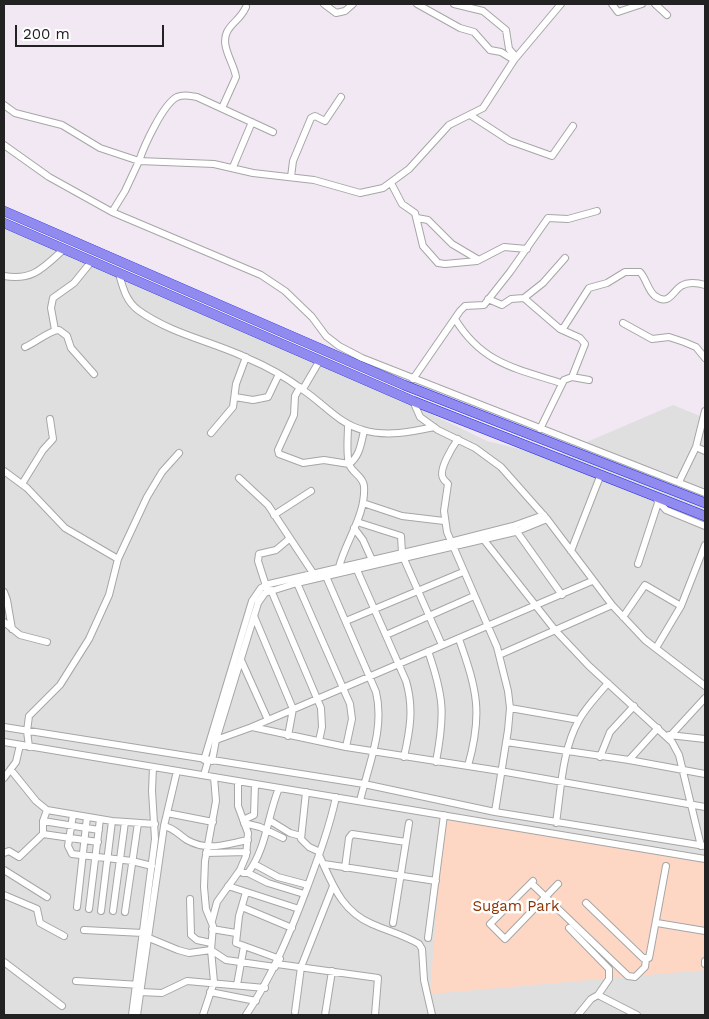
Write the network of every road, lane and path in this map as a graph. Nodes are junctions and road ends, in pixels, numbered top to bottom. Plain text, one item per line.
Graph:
1 (324, 4) edge
2 (353, 4) edge
3 (417, 4) edge
4 (454, 4) edge
5 (561, 4) edge
6 (612, 4) edge
7 (642, 4) edge
8 (655, 4) edge
9 (246, 6) dead end
10 (667, 15) dead end
11 (515, 59) junction
12 (341, 97) dead end
13 (4, 106) edge
14 (222, 108) junction
15 (470, 115) junction
16 (252, 122) junction
17 (573, 126) dead end
18 (273, 132) dead end
19 (4, 145) edge
20 (139, 161) junction
21 (233, 167) junction
22 (291, 177) junction
23 (391, 184) junction
24 (4, 211) edge
25 (597, 211) dead end
26 (112, 212) junction
27 (417, 218) junction
28 (4, 223) edge
29 (527, 249) junction
30 (63, 250) junction
31 (565, 258) dead end
32 (479, 260) junction
33 (91, 262) junction
34 (119, 274) junction
35 (4, 276) edge
36 (705, 285) edge
37 (524, 298) junction
38 (488, 300) junction
39 (455, 319) junction
40 (623, 324) dead end
41 (55, 330) junction
42 (560, 330) junction
43 (25, 347) dead end
44 (246, 357) junction
45 (705, 358) edge
46 (320, 360) junction
47 (94, 374) dead end
48 (279, 374) junction
49 (572, 377) junction
50 (413, 379) junction
51 (589, 380) dead end
52 (561, 383) junction
53 (301, 388) junction
54 (235, 397) junction
55 (413, 401) junction
56 (705, 411) edge
57 (50, 419) dead end
58 (348, 425) junction
59 (434, 427) junction
60 (540, 429) junction
61 (364, 431) junction
62 (211, 433) dead end
63 (458, 439) junction
64 (696, 447) junction
65 (705, 451) edge
66 (180, 453) dead end
67 (349, 464) junction
68 (4, 471) edge
69 (600, 474) junction
70 (239, 478) dead end
71 (679, 482) junction
72 (22, 484) junction
73 (311, 491) dead end
74 (705, 493) edge
75 (657, 499) junction
76 (363, 503) junction
77 (705, 503) edge
78 (274, 515) junction
79 (705, 516) edge
80 (546, 517) junction
81 (444, 521) junction
82 (356, 525) junction
83 (705, 526) edge
84 (514, 529) junction
85 (289, 539) junction
86 (484, 540) junction
87 (451, 545) junction
88 (705, 545) edge
89 (571, 551) junction
90 (403, 556) junction
91 (118, 559) junction
92 (372, 560) junction
93 (638, 564) dead end
94 (339, 568) junction
95 (357, 570) junction
96 (463, 572) junction
97 (313, 573) junction
98 (325, 574) junction
99 (592, 580) junction
100 (298, 583) junction
101 (268, 589) junction
102 (418, 590) junction
103 (4, 592) edge
104 (562, 595) junction
105 (474, 596) junction
106 (535, 606) junction
107 (612, 606) junction
108 (681, 606) junction
109 (373, 608) junction
110 (254, 615) junction
111 (430, 616) junction
112 (623, 617) junction
113 (346, 621) junction
114 (4, 622) edge
115 (488, 627) junction
116 (12, 630) junction
117 (555, 630) junction
118 (386, 635) junction
119 (458, 639) junction
120 (47, 642) dead end
121 (442, 645) junction
122 (656, 648) junction
123 (428, 651) junction
124 (499, 655) junction
125 (241, 660) junction
126 (398, 664) junction
127 (369, 677) junction
128 (608, 684) junction
129 (705, 686) edge
130 (344, 688) junction
131 (318, 698) junction
132 (705, 698) edge
133 (634, 706) junction
134 (510, 708) junction
135 (293, 709) junction
136 (268, 720) junction
137 (579, 720) junction
138 (4, 727) edge
139 (252, 727) junction
140 (658, 728) junction
141 (27, 731) junction
142 (668, 735) junction
143 (288, 736) junction
144 (705, 739) edge
145 (216, 740) junction
146 (319, 741) junction
147 (4, 742) edge
148 (506, 742) junction
149 (20, 745) junction
150 (29, 746) junction
151 (346, 747) junction
152 (372, 751) junction
153 (567, 751) junction
154 (600, 756) junction
155 (404, 757) junction
156 (628, 760) junction
157 (208, 761) junction
158 (436, 762) junction
159 (468, 766) junction
160 (153, 767) junction
161 (683, 770) junction
162 (177, 771) junction
163 (500, 771) junction
164 (8, 774) edge
165 (705, 774) edge
166 (204, 775) junction
167 (214, 777) junction
168 (238, 781) junction
169 (561, 783) junction
170 (255, 784) junction
171 (364, 784) junction
172 (4, 786) edge
173 (280, 788) junction
174 (306, 792) junction
175 (336, 798) junction
176 (360, 801) junction
177 (690, 805) junction
178 (705, 807) edge
179 (46, 810) junction
180 (494, 812) junction
181 (167, 813) junction
182 (73, 815) junction
183 (444, 815) junction
184 (87, 817) junction
185 (100, 819) junction
186 (269, 820) junction
187 (42, 821) junction
188 (112, 821) junction
189 (244, 821) junction
190 (125, 822) junction
191 (213, 822) junction
192 (556, 822) junction
193 (138, 823) junction
194 (409, 823) dead end
195 (155, 824) junction
196 (71, 826) junction
197 (164, 826) junction
198 (85, 828) junction
199 (99, 830) junction
200 (268, 830) junction
201 (42, 834) junction
202 (301, 836) junction
203 (69, 837) junction
204 (283, 838) dead end
205 (83, 839) junction
206 (248, 840) junction
207 (98, 842) junction
208 (406, 842) junction
209 (703, 846) edge
210 (207, 850) junction
211 (247, 852) junction
212 (4, 853) edge
213 (320, 853) junction
214 (82, 856) junction
215 (96, 858) junction
216 (108, 858) junction
217 (120, 859) junction
218 (705, 859) edge
219 (132, 861) junction
220 (254, 864) junction
221 (324, 864) junction
222 (152, 866) junction
223 (666, 866) dead end
224 (345, 868) junction
225 (4, 870) edge
226 (240, 870) junction
227 (248, 873) junction
228 (401, 876) junction
229 (436, 881) junction
230 (558, 884) dead end
231 (228, 886) junction
232 (308, 886) junction
233 (333, 886) junction
234 (246, 892) junction
235 (304, 894) junction
236 (4, 895) edge
237 (47, 897) dead end
238 (546, 897) junction
239 (190, 899) dead end
240 (586, 903) dead end
241 (77, 907) dead end
242 (242, 907) junction
243 (89, 909) dead end
244 (299, 909) junction
245 (101, 911) dead end
246 (113, 911) dead end
247 (125, 912) dead end
248 (212, 921) junction
249 (393, 923) dead end
250 (656, 923) junction
251 (292, 928) junction
252 (570, 928) dead end
253 (212, 929) junction
254 (84, 930) dead end
255 (705, 931) edge
256 (143, 933) junction
257 (236, 933) junction
258 (64, 936) dead end
259 (149, 938) junction
260 (428, 938) dead end
261 (244, 946) junction
262 (211, 947) junction
263 (646, 959) junction
264 (4, 962) edge
265 (241, 962) junction
266 (277, 963) junction
267 (301, 967) junction
268 (332, 971) junction
269 (76, 981) dead end
270 (214, 982) junction
271 (237, 985) junction
272 (139, 987) junction
273 (264, 988) junction
274 (210, 992) junction
275 (598, 996) junction
276 (256, 1001) junction
277 (62, 1006) dead end
278 (295, 1012) dead end
279 (132, 1015) edge
280 (138, 1015) edge
281 (203, 1015) edge
282 (246, 1015) edge
283 (325, 1015) edge
284 (375, 1015) edge
285 (432, 1015) edge
286 (578, 1015) edge
287 (637, 1015) edge

1 - 2 street
3 - 11 street
4 - 11 street
5 - 11 street
6 - 7 street
8 - 10 street
9 - 14 street
11 - 15 street
12 - 22 street
13 - 20 street
14 - 16 street
14 - 20 street
15 - 17 street
15 - 23 street
16 - 18 street
16 - 21 street
19 - 26 street
20 - 21 street
20 - 26 street
21 - 22 street
22 - 23 street
23 - 27 street
24 - 77 highway
25 - 29 street
26 - 50 street
27 - 32 street
27 - 32 street
28 - 30 highway
29 - 32 street
29 - 38 street
30 - 33 highway
30 - 35 street
31 - 37 street
33 - 34 highway
33 - 41 street
34 - 44 street
34 - 46 highway
36 - 42 street
37 - 38 street
37 - 42 street
38 - 39 street
39 - 50 street
39 - 52 street
40 - 45 street
41 - 43 street
41 - 47 street
42 - 49 street
44 - 48 street
44 - 54 street
46 - 53 street
46 - 55 highway
48 - 53 street
48 - 54 street
49 - 51 street
49 - 52 street
50 - 60 street
52 - 60 street
53 - 58 street
53 - 67 street
54 - 62 street
55 - 59 street
55 - 69 highway
56 - 64 street
57 - 72 street
58 - 61 street
58 - 67 street
59 - 61 street
59 - 63 street
60 - 71 street
61 - 67 street
63 - 80 street
63 - 81 street
64 - 65 street
64 - 71 street
66 - 91 street
67 - 76 street
68 - 72 street
69 - 75 highway
69 - 89 street
70 - 78 street
71 - 74 street
72 - 91 street
73 - 78 street
75 - 79 highway
75 - 83 street
75 - 93 street
76 - 81 street
76 - 82 street
78 - 85 street
80 - 84 street
80 - 89 street
81 - 87 street
82 - 90 street
82 - 92 street
82 - 94 street
84 - 86 street
84 - 87 street
84 - 104 street
85 - 97 street
85 - 101 street
86 - 87 street
86 - 106 street
87 - 90 street
87 - 96 street
88 - 108 street
89 - 99 street
90 - 92 street
90 - 95 street
90 - 102 street
91 - 141 street
92 - 94 street
94 - 98 street
95 - 98 street
95 - 109 street
96 - 102 street
96 - 105 street
97 - 98 street
97 - 101 street
98 - 100 street
98 - 113 street
99 - 104 street
99 - 107 street
100 - 101 street
100 - 130 street
101 - 110 street
101 - 131 street
101 - 157 street
102 - 109 street
102 - 111 street
103 - 116 street
104 - 106 street
105 - 111 street
105 - 115 street
106 - 115 street
106 - 117 street
107 - 112 street
107 - 117 street
108 - 112 street
108 - 122 street
109 - 113 street
109 - 118 street
110 - 125 street
110 - 135 street
111 - 118 street
111 - 121 street
112 - 122 street
113 - 127 street
114 - 116 street
115 - 119 street
115 - 124 street
116 - 120 street
117 - 124 street
117 - 128 street
118 - 126 street
119 - 121 street
119 - 159 street
121 - 123 street
122 - 129 street
123 - 126 street
123 - 158 street
124 - 134 street
125 - 136 street
125 - 145 street
126 - 127 street
126 - 155 street
127 - 130 street
127 - 152 street
128 - 133 street
128 - 137 street
130 - 131 street
130 - 151 street
131 - 135 street
131 - 146 street
132 - 142 street
133 - 140 street
133 - 154 street
134 - 137 street
134 - 148 street
135 - 136 street
135 - 143 street
136 - 139 street
137 - 153 street
138 - 141 street
139 - 143 street
139 - 145 street
140 - 142 street
140 - 156 street
141 - 150 street
141 - 157 street
142 - 144 street
142 - 161 street
143 - 146 street
145 - 157 street
146 - 151 street
147 - 149 street
148 - 153 street
148 - 163 street
149 - 150 street
149 - 164 street
150 - 160 street
151 - 152 street
152 - 155 street
152 - 171 street
153 - 154 street
153 - 169 street
154 - 156 street
155 - 158 street
156 - 161 street
157 - 166 street
157 - 171 street
158 - 159 street
159 - 163 street
160 - 162 street
160 - 195 street
161 - 165 street
161 - 177 street
162 - 166 street
162 - 181 street
163 - 169 street
163 - 180 street
164 - 172 street
164 - 179 street
166 - 167 street
167 - 168 street
167 - 191 street
168 - 170 street
168 - 189 street
169 - 177 street
169 - 192 street
170 - 173 street
170 - 189 street
171 - 176 street
171 - 180 street
173 - 174 street
173 - 186 street
174 - 175 street
174 - 202 street
175 - 176 street
175 - 213 street
176 - 183 street
177 - 178 street
177 - 209 street
179 - 182 street
179 - 187 street
180 - 192 street
181 - 191 street
181 - 197 street
182 - 184 street
182 - 196 street
183 - 218 street
183 - 229 street
184 - 185 street
184 - 198 street
185 - 188 street
185 - 199 street
186 - 200 street
186 - 202 street
187 - 196 street
187 - 201 street
188 - 190 street
188 - 216 street
189 - 200 street
189 - 206 street
190 - 193 street
190 - 217 street
191 - 210 street
192 - 209 street
193 - 195 street
193 - 219 street
194 - 208 street
195 - 222 street
196 - 198 street
196 - 203 street
197 - 210 street
197 - 259 street
198 - 199 street
198 - 205 street
199 - 207 street
200 - 204 street
200 - 220 street
201 - 203 street
201 - 212 street
202 - 213 street
203 - 205 street
203 - 214 street
205 - 207 street
205 - 214 street
206 - 210 street
206 - 211 street
207 - 215 street
208 - 224 street
208 - 228 street
210 - 211 street
210 - 248 street
211 - 226 street
213 - 221 street
213 - 232 street
214 - 215 street
214 - 241 street
215 - 216 street
215 - 243 street
216 - 217 street
216 - 245 street
217 - 219 street
217 - 246 street
219 - 222 street
219 - 247 street
220 - 227 street
220 - 232 street
221 - 224 street
221 - 233 street
222 - 256 street
223 - 250 street
224 - 228 street
225 - 237 street
226 - 227 street
226 - 231 street
227 - 235 street
228 - 229 street
228 - 249 street
229 - 260 street
230 - 238 street
231 - 234 street
231 - 248 street
232 - 235 street
233 - 267 street
233 - 285 street
234 - 242 street
234 - 244 street
235 - 244 street
236 - 258 street
238 - 238 street
238 - 263 street
239 - 262 street
240 - 263 street
242 - 251 street
242 - 257 street
244 - 251 street
248 - 253 street
250 - 255 street
250 - 263 street
251 - 266 street
252 - 275 street
253 - 257 street
253 - 262 street
254 - 256 street
256 - 272 street
257 - 261 street
259 - 262 street
259 - 272 street
261 - 265 street
261 - 266 street
262 - 265 street
262 - 270 street
264 - 277 street
265 - 266 street
265 - 271 street
266 - 267 street
266 - 273 street
267 - 268 street
267 - 278 street
268 - 283 street
268 - 284 street
269 - 272 street
270 - 271 street
270 - 272 street
270 - 274 street
271 - 273 street
272 - 279 street
272 - 280 street
273 - 276 street
274 - 276 street
274 - 281 street
275 - 286 street
275 - 287 street
276 - 282 street

